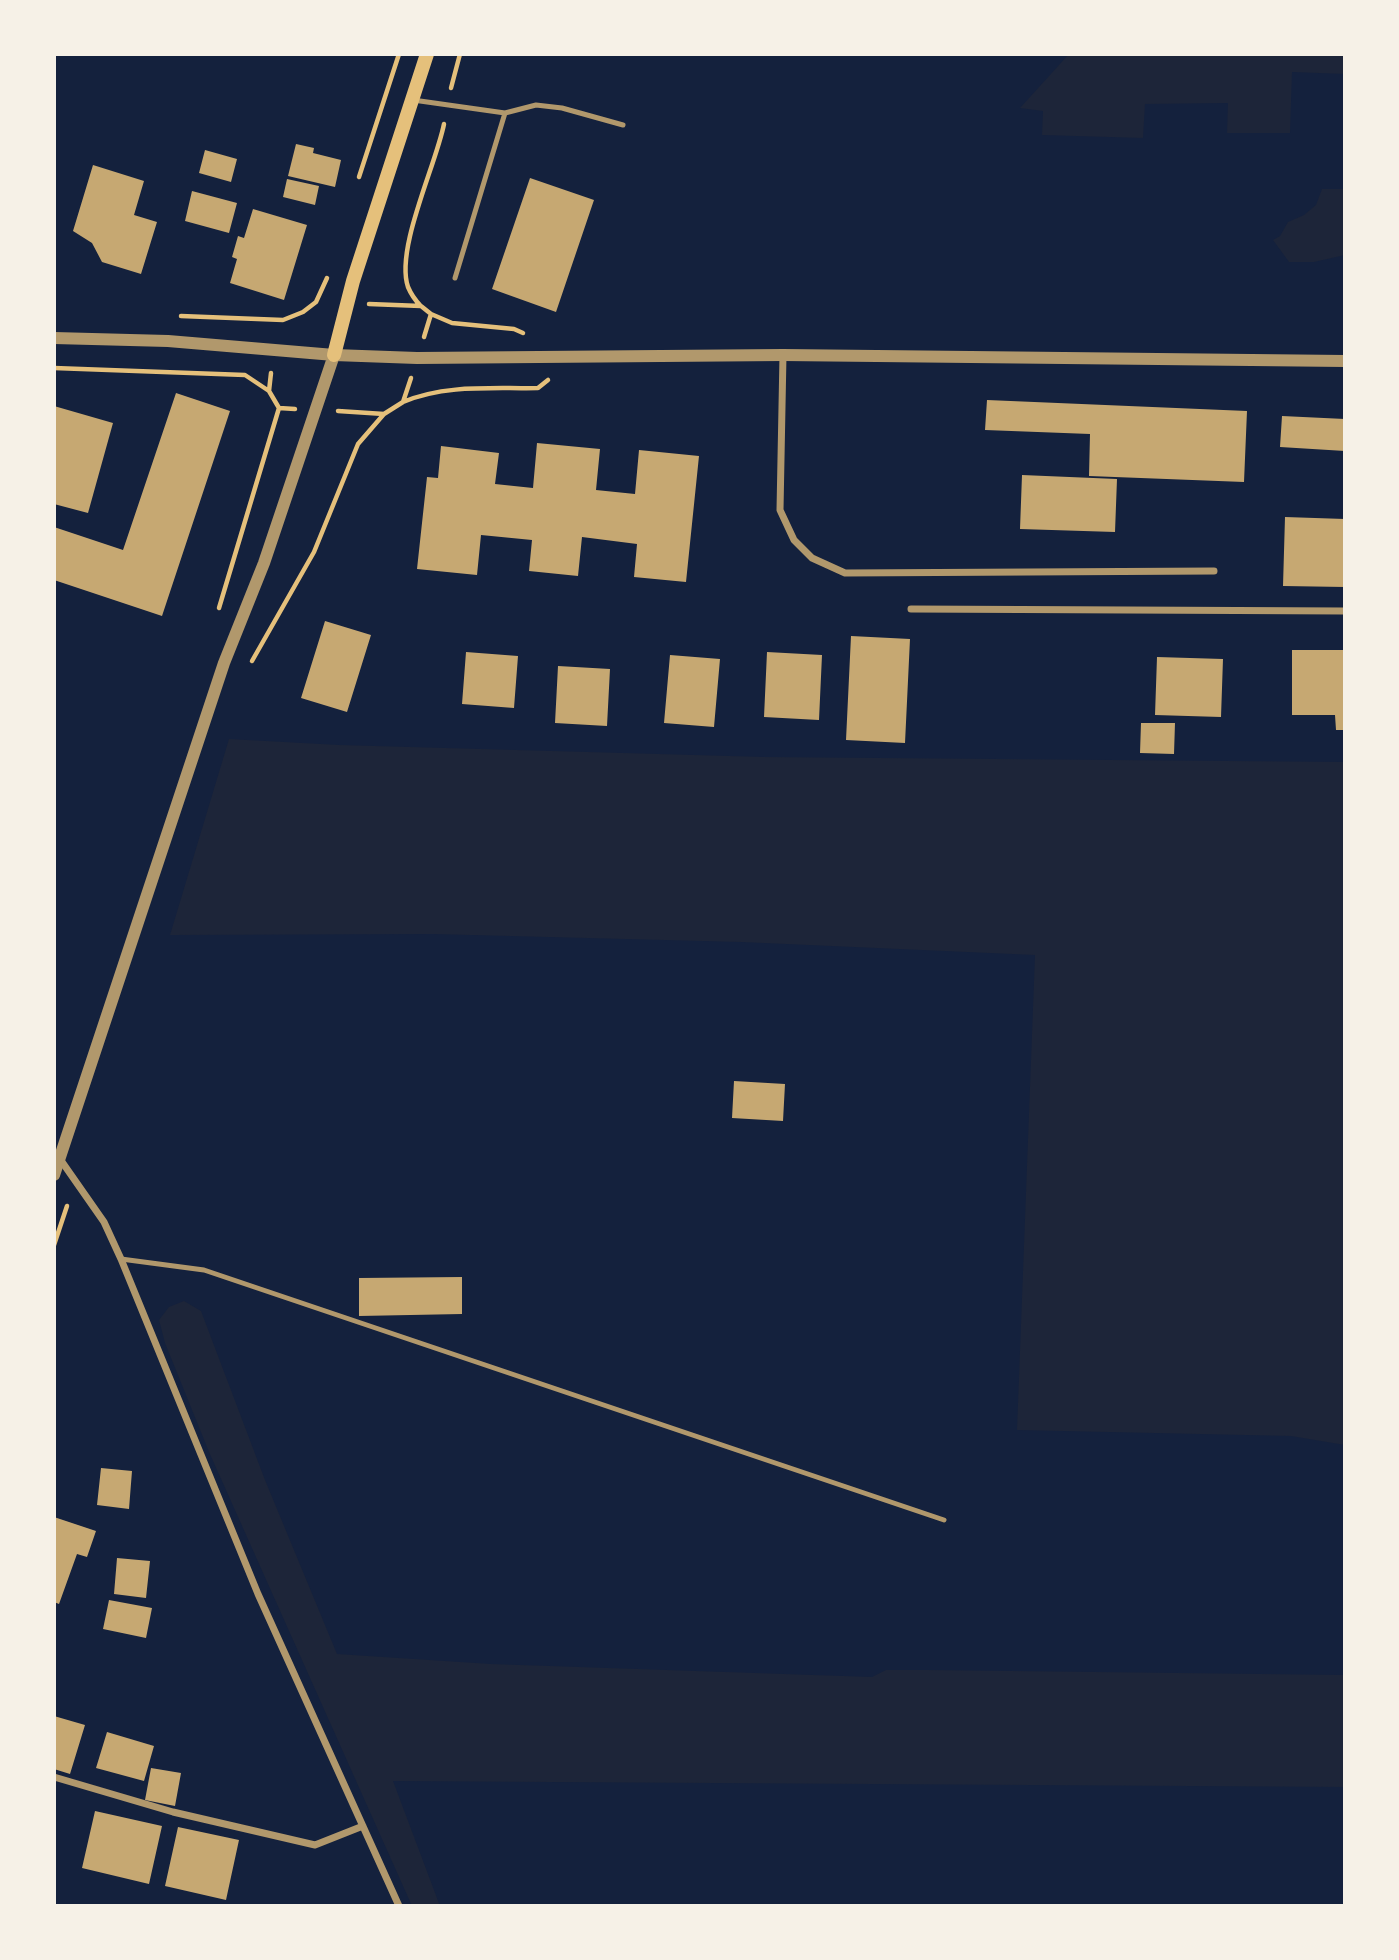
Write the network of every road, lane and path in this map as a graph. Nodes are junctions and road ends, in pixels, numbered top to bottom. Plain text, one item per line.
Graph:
1 (399, 54) edge
2 (428, 54) edge
3 (460, 54) edge
4 (413, 100) junction
5 (447, 105) junction
6 (505, 113) junction
7 (623, 125) dead end
8 (358, 181) dead end
9 (330, 269) dead end
10 (455, 278) dead end
11 (404, 306) dead end
12 (421, 306) junction
13 (281, 327) dead end
14 (427, 327) dead end
15 (54, 338) edge
16 (334, 355) junction
17 (783, 355) junction
18 (575, 359) junction
19 (1345, 361) edge
20 (54, 368) edge
21 (270, 380) dead end
22 (408, 387) dead end
23 (269, 391) junction
24 (403, 402) junction
25 (288, 409) dead end
26 (363, 412) dead end
27 (384, 414) junction
28 (1214, 571) dead end
29 (911, 609) dead end
30 (1345, 611) edge
31 (246, 672) dead end
32 (60, 1158) junction
33 (54, 1175) edge
34 (75, 1183) junction
35 (54, 1245) edge
36 (121, 1259) junction
37 (944, 1520) dead end
38 (54, 1777) edge
39 (363, 1826) junction
40 (399, 1906) edge

1 - 8 path
2 - 4 main road
3 - 5 path
4 - 5 lane
4 - 16 main road
5 - 6 lane
5 - 12 path
6 - 7 lane
6 - 10 lane
9 - 13 path
11 - 12 path
12 - 14 path
15 - 16 street
16 - 18 street
16 - 32 street
17 - 18 street
17 - 19 street
17 - 28 street
18 - 24 path
20 - 23 path
21 - 23 path
22 - 24 path
23 - 25 path
24 - 27 path
26 - 27 path
27 - 31 path
29 - 30 street
32 - 33 street
32 - 34 street
34 - 35 path
34 - 36 street
36 - 37 lane
36 - 39 street
38 - 39 street
39 - 40 street

